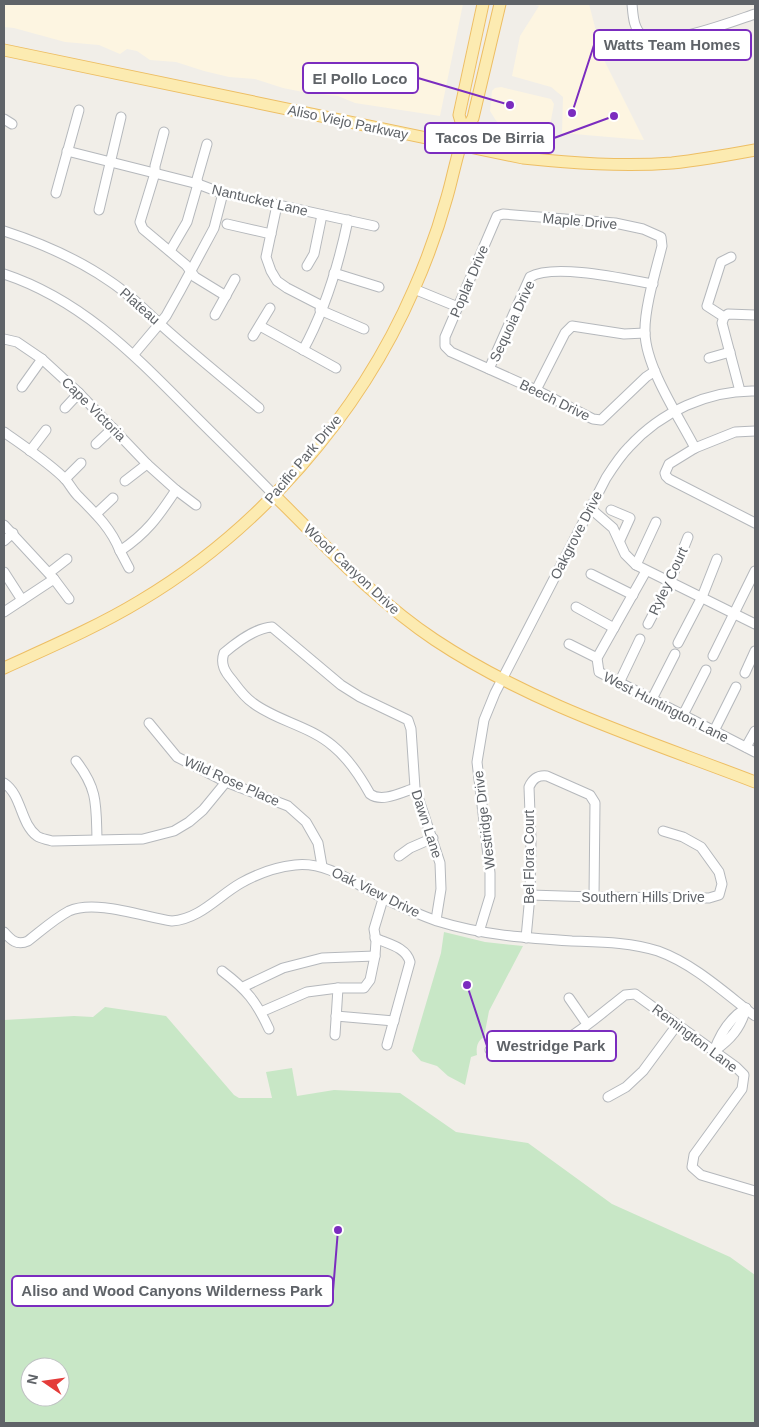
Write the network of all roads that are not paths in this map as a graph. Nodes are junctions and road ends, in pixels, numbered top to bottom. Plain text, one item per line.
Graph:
1 (482, 4) edge
2 (632, 4) edge
3 (499, 5) edge
4 (755, 14) edge
5 (9, 51) edge
6 (79, 110) dead end
7 (121, 117) dead end
8 (164, 132) dead end
9 (464, 132) junction
10 (207, 144) dead end
11 (460, 146) junction
12 (755, 150) edge
13 (67, 151) junction
14 (110, 162) junction
15 (155, 173) junction
16 (198, 184) junction
17 (56, 193) dead end
18 (223, 193) junction
19 (277, 204) junction
20 (99, 210) dead end
21 (322, 214) junction
22 (497, 216) joint
23 (348, 220) junction
24 (227, 224) dead end
25 (374, 226) dead end
26 (4, 231) edge
27 (270, 234) junction
28 (170, 251) junction
29 (731, 258) dead end
30 (307, 266) dead end
31 (190, 271) junction
32 (334, 273) junction
33 (4, 274) edge
34 (235, 280) dead end
35 (653, 284) junction
36 (379, 287) dead end
37 (414, 289) junction
38 (226, 296) junction
39 (458, 307) junction
40 (270, 308) dead end
41 (321, 308) junction
42 (755, 314) edge
43 (215, 315) dead end
44 (724, 317) junction
45 (160, 324) junction
46 (260, 326) junction
47 (364, 329) dead end
48 (645, 334) junction
49 (253, 336) dead end
50 (4, 339) edge
51 (445, 346) joint
52 (303, 350) junction
53 (730, 352) junction
54 (134, 354) junction
55 (709, 358) dead end
56 (42, 359) junction
57 (336, 368) dead end
58 (490, 369) junction
59 (655, 371) junction
60 (22, 387) dead end
61 (536, 390) junction
62 (740, 391) junction
63 (755, 391) edge
64 (79, 393) junction
65 (65, 408) dead end
66 (259, 408) dead end
67 (676, 411) junction
68 (113, 428) junction
69 (46, 430) dead end
70 (755, 431) edge
71 (4, 432) edge
72 (96, 444) dead end
73 (695, 448) junction
74 (30, 451) junction
75 (81, 463) dead end
76 (147, 464) junction
77 (65, 479) junction
78 (125, 481) dead end
79 (176, 490) junction
80 (275, 496) junction
81 (113, 498) dead end
82 (196, 505) dead end
83 (590, 508) junction
84 (611, 510) dead end
85 (96, 514) junction
86 (656, 522) dead end
87 (755, 523) edge
88 (4, 525) edge
89 (13, 533) junction
90 (688, 538) dead end
91 (620, 540) junction
92 (4, 541) edge
93 (120, 551) junction
94 (67, 559) dead end
95 (717, 559) dead end
96 (636, 564) junction
97 (129, 568) dead end
98 (646, 571) junction
99 (755, 571) edge
100 (591, 574) dead end
101 (4, 575) edge
102 (52, 576) junction
103 (670, 582) junction
104 (633, 595) junction
105 (702, 597) junction
106 (69, 599) dead end
107 (22, 600) junction
108 (576, 607) dead end
109 (4, 612) edge
110 (734, 614) junction
111 (648, 624) dead end
112 (755, 624) edge
113 (614, 628) junction
114 (640, 639) dead end
115 (678, 643) dead end
116 (569, 644) dead end
117 (755, 651) edge
118 (675, 654) dead end
119 (712, 656) dead end
120 (597, 658) junction
121 (4, 668) edge
122 (706, 670) dead end
123 (745, 673) dead end
124 (502, 680) junction
125 (619, 683) junction
126 (736, 687) dead end
127 (652, 698) junction
128 (683, 715) junction
129 (149, 723) dead end
130 (714, 731) junction
131 (755, 731) edge
132 (746, 748) junction
133 (755, 752) edge
134 (76, 761) dead end
135 (226, 782) junction
136 (755, 782) edge
137 (4, 783) edge
138 (415, 788) junction
139 (663, 831) dead end
140 (433, 838) junction
141 (97, 839) junction
142 (399, 856) dead end
143 (322, 866) junction
144 (530, 895) junction
145 (594, 898) junction
146 (384, 899) junction
147 (436, 920) junction
148 (4, 932) edge
149 (479, 932) junction
150 (375, 938) junction
151 (526, 938) junction
152 (376, 956) junction
153 (222, 971) dead end
154 (243, 987) junction
155 (338, 988) junction
156 (569, 998) dead end
157 (746, 1008) junction
158 (261, 1012) junction
159 (336, 1016) junction
160 (755, 1016) edge
161 (394, 1021) junction
162 (587, 1024) junction
163 (677, 1025) junction
164 (269, 1029) dead end
165 (335, 1035) dead end
166 (387, 1045) dead end
167 (490, 1050) dead end
168 (714, 1051) junction
169 (608, 1097) dead end
170 (755, 1191) edge

1 - 9 main road, Pacific Park Drive
2 - 4 street
3 - 9 main road, Pacific Park Drive
5 - 11 main road, Aliso Viejo Parkway
6 - 13 street
7 - 14 street
8 - 15 street
9 - 11 main road, Pacific Park Drive
10 - 16 street, Nantucket Lane
11 - 12 main road, Aliso Viejo Parkway
11 - 37 main road, Pacific Park Drive
13 - 14 street, Nantucket Lane
13 - 17 street
14 - 15 street, Nantucket Lane
14 - 20 street
15 - 16 street, Nantucket Lane
15 - 28 street
16 - 18 street, Nantucket Lane
16 - 28 street
18 - 19 street, Nantucket Lane
18 - 31 street
19 - 21 street, Nantucket Lane
19 - 27 street
21 - 23 street, Nantucket Lane
21 - 30 street, Nantucket Lane
22 - 35 street, Maple Drive
22 - 39 street, Poplar Drive
23 - 25 street, Nantucket Lane
23 - 32 street
24 - 27 street
26 - 45 street, Plateau
27 - 41 street
28 - 31 street
29 - 44 street
31 - 38 street
31 - 45 street
32 - 36 street
32 - 41 street
33 - 54 street, Wood Canyon Drive
34 - 38 street
35 - 48 street
35 - 58 street, Sequoia Drive
37 - 39 street
37 - 80 main road, Pacific Park Drive
38 - 43 street
39 - 51 street, Poplar Drive
40 - 46 street
41 - 47 street
41 - 52 street
42 - 44 street
44 - 53 street
45 - 54 street
45 - 66 street, Plateau
46 - 49 street
46 - 52 street
48 - 59 street
48 - 61 street
50 - 56 street, Cape Victoria
51 - 58 street, Beech Drive
52 - 57 street
53 - 55 street
53 - 62 street
54 - 80 street, Wood Canyon Drive
56 - 60 street
56 - 64 street, Cape Victoria
58 - 61 street, Beech Drive
59 - 61 street, Beech Drive
59 - 67 street
62 - 63 street, Oakgrove Drive
62 - 67 street, Oakgrove Drive
64 - 65 street
64 - 68 street, Cape Victoria
67 - 73 street
67 - 83 street, Oakgrove Drive
68 - 72 street
68 - 76 street, Cape Victoria
69 - 74 street
70 - 73 street
71 - 74 street
73 - 87 street
74 - 77 street
75 - 77 street
76 - 78 street
76 - 79 street, Cape Victoria
77 - 85 street
79 - 82 street, Cape Victoria
79 - 93 street
80 - 121 main road, Pacific Park Drive
80 - 124 main road, Wood Canyon Drive
81 - 85 street
83 - 91 street
83 - 124 street, Oakgrove Drive
84 - 91 street
85 - 93 street
86 - 96 street
88 - 89 street
89 - 92 street
89 - 102 street
90 - 103 street, Ryley Court
91 - 96 street
93 - 97 street
94 - 102 street
95 - 105 street
96 - 98 street
98 - 103 street
98 - 104 street, West Huntington Lane
99 - 110 street
100 - 104 street
101 - 107 street
102 - 106 street
102 - 107 street
103 - 105 street
103 - 111 street, Ryley Court
104 - 113 street, West Huntington Lane
105 - 110 street
105 - 115 street
107 - 109 street
108 - 113 street
110 - 112 street
110 - 119 street
113 - 120 street, West Huntington Lane
114 - 125 street
116 - 120 street
117 - 123 street
118 - 127 street
120 - 125 street, West Huntington Lane
122 - 128 street
124 - 136 main road, Wood Canyon Drive
124 - 149 street, Westridge Drive
125 - 127 street, West Huntington Lane
126 - 130 street
127 - 128 street, West Huntington Lane
128 - 130 street, West Huntington Lane
129 - 135 street, Wild Rose Place
130 - 132 street, West Huntington Lane
131 - 132 street
132 - 133 street, West Huntington Lane
134 - 141 street
135 - 141 street
135 - 143 street, Wild Rose Place
137 - 141 street
138 - 138 street, Dawn Lane
138 - 140 street, Dawn Lane
139 - 145 street, Southern Hills Drive
140 - 142 street
140 - 147 street, Dawn Lane
143 - 146 street, Oak View Drive
143 - 148 street, Oak View Drive
144 - 145 street, Southern Hills Drive
144 - 145 street, Bel Flora Court
144 - 151 street, Bel Flora Court
146 - 147 street, Oak View Drive
146 - 150 street
147 - 149 street, Oak View Drive
149 - 151 street, Oak View Drive
150 - 152 street
150 - 161 street
151 - 157 street, Oak View Drive
152 - 154 street
152 - 155 street
153 - 154 street
154 - 158 street
155 - 158 street
155 - 159 street
156 - 162 street
157 - 160 street, Oak View Drive
157 - 168 street
158 - 164 street
159 - 161 street
159 - 165 street
161 - 166 street
162 - 163 street, Remington Lane
162 - 167 street, Remington Lane
163 - 168 street, Remington Lane
163 - 169 street
168 - 170 street, Remington Lane

